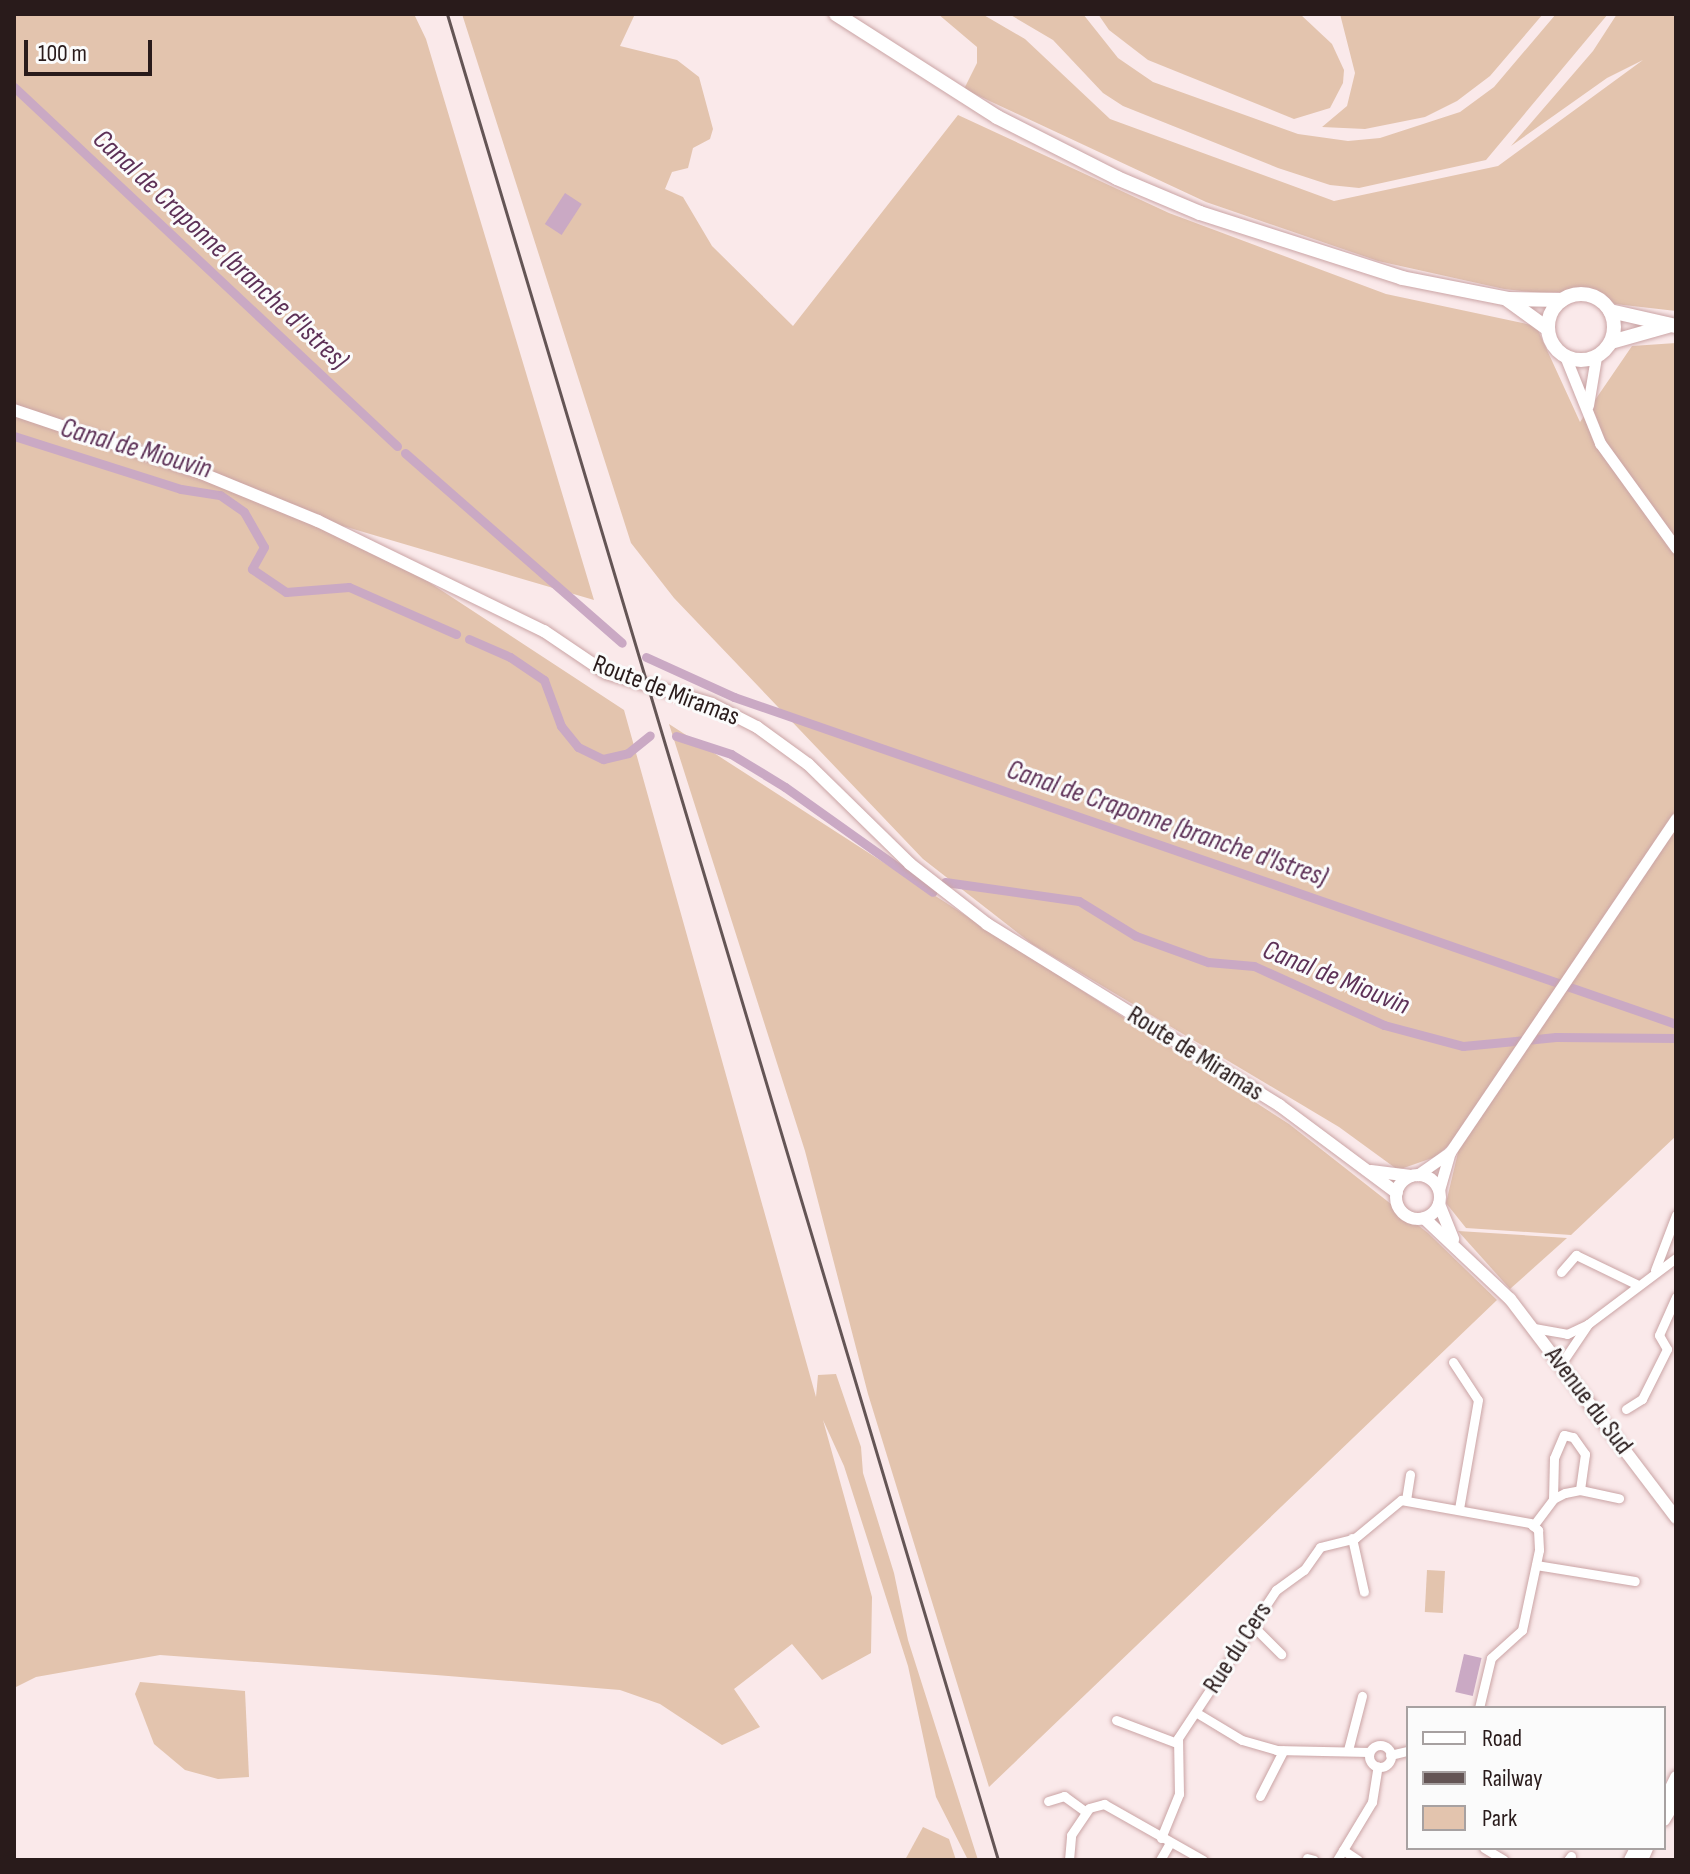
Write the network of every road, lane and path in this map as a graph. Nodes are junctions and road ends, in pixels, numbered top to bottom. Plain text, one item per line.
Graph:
1 (836, 14) edge
2 (1508, 299) junction
3 (1562, 300) junction
4 (1610, 311) junction
5 (1672, 326) edge
6 (1548, 329) junction
7 (1611, 342) junction
8 (1565, 356) junction
9 (1596, 357) junction
10 (1588, 406) junction
11 (14, 410) edge
12 (1676, 548) edge
13 (1676, 818) edge
14 (1450, 1152) junction
15 (1368, 1170) junction
16 (1414, 1176) junction
17 (1439, 1190) junction
18 (1397, 1193) junction
19 (1439, 1204) junction
20 (1676, 1215) edge
21 (1424, 1218) junction
22 (1455, 1242) junction
23 (1676, 1258) edge
24 (1655, 1270) junction
25 (1561, 1272) dead end
26 (1636, 1284) junction
27 (1676, 1297) edge
28 (1588, 1324) junction
29 (1534, 1328) junction
30 (1567, 1334) junction
31 (1672, 1350) edge
32 (1551, 1352) junction
33 (1453, 1362) dead end
34 (1561, 1364) junction
35 (1626, 1409) dead end
36 (1410, 1474) dead end
37 (1580, 1490) junction
38 (1619, 1498) dead end
39 (1553, 1499) junction
40 (1406, 1500) junction
41 (1663, 1504) junction
42 (1459, 1509) junction
43 (1676, 1518) edge
44 (1533, 1526) junction
45 (1676, 1528) edge
46 (1352, 1538) junction
47 (1536, 1565) junction
48 (1635, 1581) dead end
49 (1364, 1592) dead end
50 (1253, 1626) junction
51 (1281, 1654) dead end
52 (1362, 1696) dead end
53 (1479, 1706) edge
54 (1197, 1713) junction
55 (1116, 1720) dead end
56 (1177, 1743) junction
57 (1348, 1750) junction
58 (1283, 1751) junction
59 (1406, 1751) edge
60 (1369, 1752) junction
61 (1390, 1755) junction
62 (1378, 1766) junction
63 (1676, 1777) edge
64 (1260, 1796) dead end
65 (1666, 1798) edge
66 (1048, 1801) dead end
67 (1086, 1812) junction
68 (1165, 1840) junction
69 (1343, 1850) junction
70 (1069, 1860) edge
71 (1160, 1860) edge
72 (1203, 1860) edge
73 (1337, 1860) edge
74 (1358, 1860) edge

1 - 2 main road
2 - 3 main road
2 - 6 main road
3 - 4 main road
3 - 6 main road
4 - 5 main road
4 - 7 main road
5 - 7 main road
6 - 8 main road
7 - 9 main road
8 - 9 main road
8 - 10 street
9 - 10 street
10 - 12 street
11 - 15 main road, Route de Miramas
13 - 14 street
14 - 16 street
14 - 17 street
15 - 16 main road, Route de Miramas
15 - 18 main road, Route de Miramas
16 - 17 main road
16 - 18 main road
17 - 19 main road
18 - 21 main road
19 - 21 main road
19 - 22 main road
20 - 24 street
21 - 22 main road
22 - 29 main road, Avenue du Sud
23 - 24 street
24 - 26 street
25 - 26 street
26 - 28 street
27 - 31 street
28 - 30 street
28 - 34 street
29 - 30 street
29 - 32 main road, Avenue du Sud
30 - 32 street
31 - 35 street
32 - 34 main road, Avenue du Sud
33 - 42 street
34 - 41 main road, Avenue du Sud
36 - 40 street
37 - 38 street
37 - 39 street
37 - 39 street
39 - 44 street
40 - 42 street
40 - 46 street, Rue du Cers
41 - 43 main road, Avenue du Sud
41 - 45 main road, Avenue du Sud
42 - 44 street
44 - 47 street
46 - 49 street
46 - 50 street, Rue du Cers
47 - 48 street
47 - 53 street
50 - 51 street
50 - 54 street, Rue du Cers
52 - 57 street
54 - 56 street, Rue du Cers
54 - 58 street
55 - 56 street
56 - 68 street
57 - 58 street
57 - 60 street
58 - 64 street
59 - 61 street
60 - 61 street
60 - 62 street
61 - 62 street
62 - 69 street
63 - 65 main road
66 - 67 street
67 - 68 street
67 - 70 street
68 - 71 street
68 - 72 street
69 - 73 street
69 - 74 street

